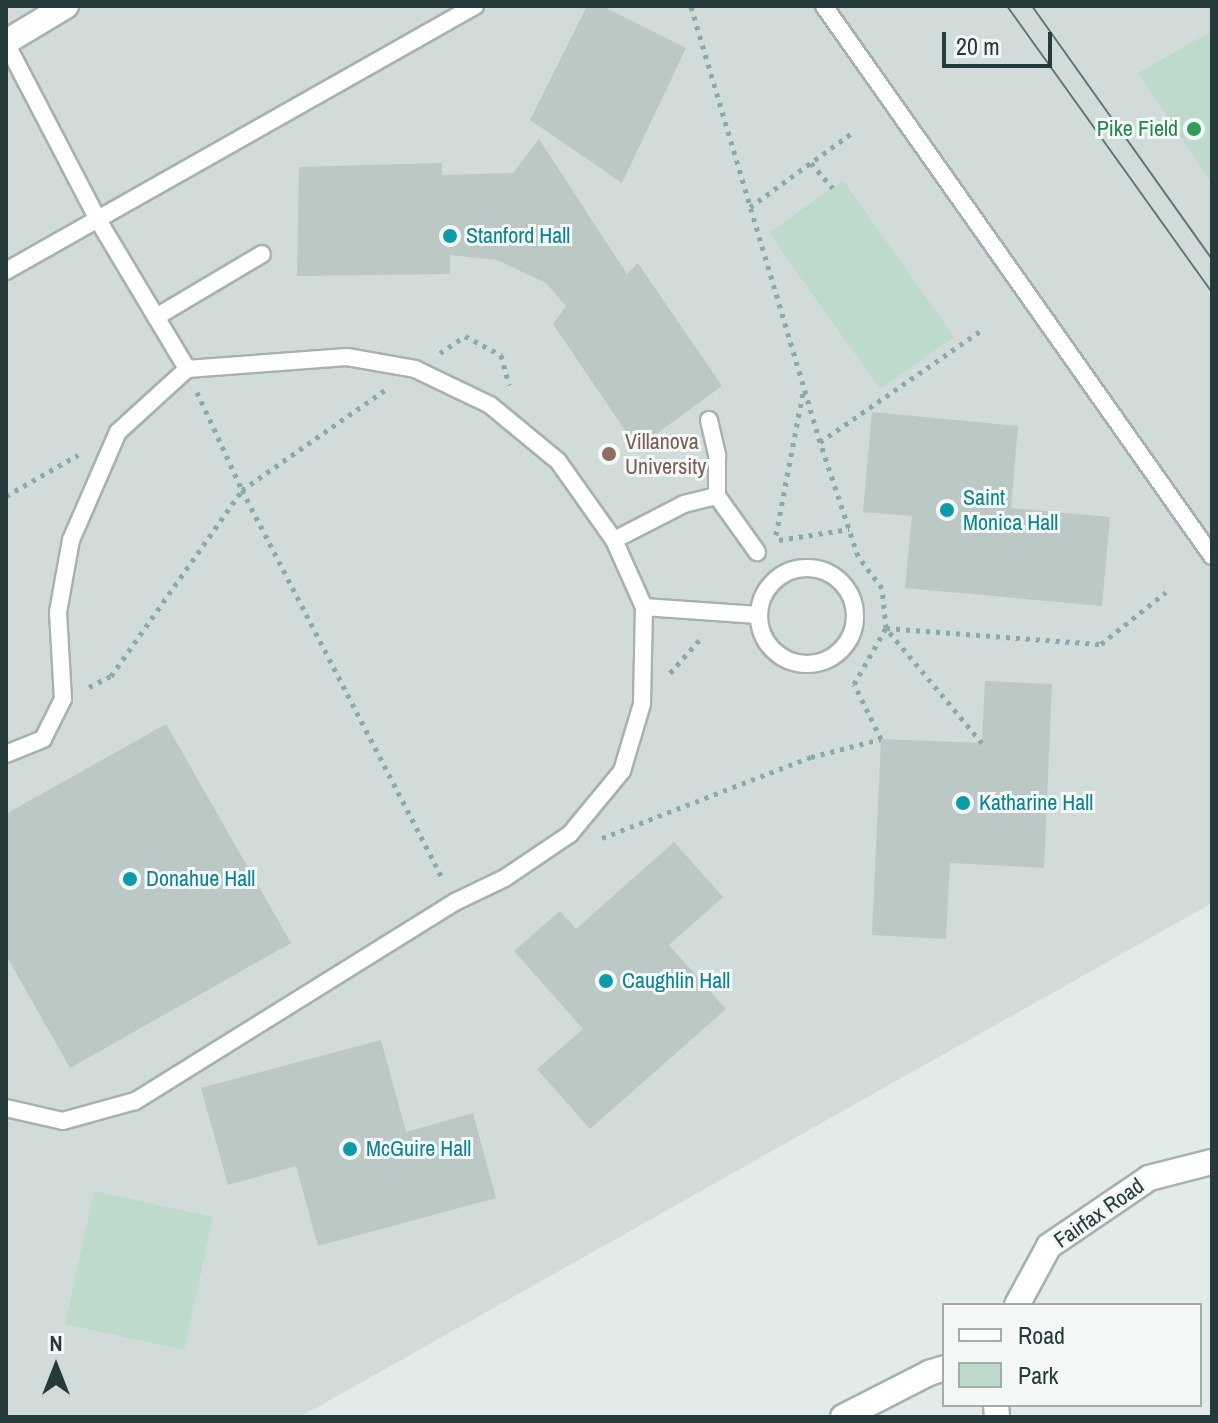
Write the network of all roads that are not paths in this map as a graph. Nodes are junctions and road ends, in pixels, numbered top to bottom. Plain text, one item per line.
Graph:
1 (66, 6) edge
2 (475, 6) edge
3 (824, 6) edge
4 (6, 42) edge
5 (98, 220) junction
6 (262, 254) dead end
7 (6, 271) edge
8 (156, 317) junction
9 (187, 369) junction
10 (709, 420) dead end
11 (717, 496) junction
12 (614, 540) junction
13 (757, 552) dead end
14 (1212, 556) edge
15 (644, 607) junction
16 (758, 615) junction
17 (6, 754) edge
18 (6, 1108) edge
19 (1212, 1162) edge
20 (1018, 1303) edge
21 (942, 1369) edge
22 (843, 1417) edge

1 - 4 street
2 - 5 lane
3 - 14 lane
4 - 5 lane
5 - 7 lane
5 - 8 lane
6 - 8 lane
8 - 9 lane
9 - 12 lane
9 - 17 lane
10 - 11 lane
11 - 12 lane
11 - 13 lane
12 - 15 lane
15 - 16 lane
15 - 18 lane
16 - 16 lane
19 - 20 street, Fairfax Road
21 - 22 street

